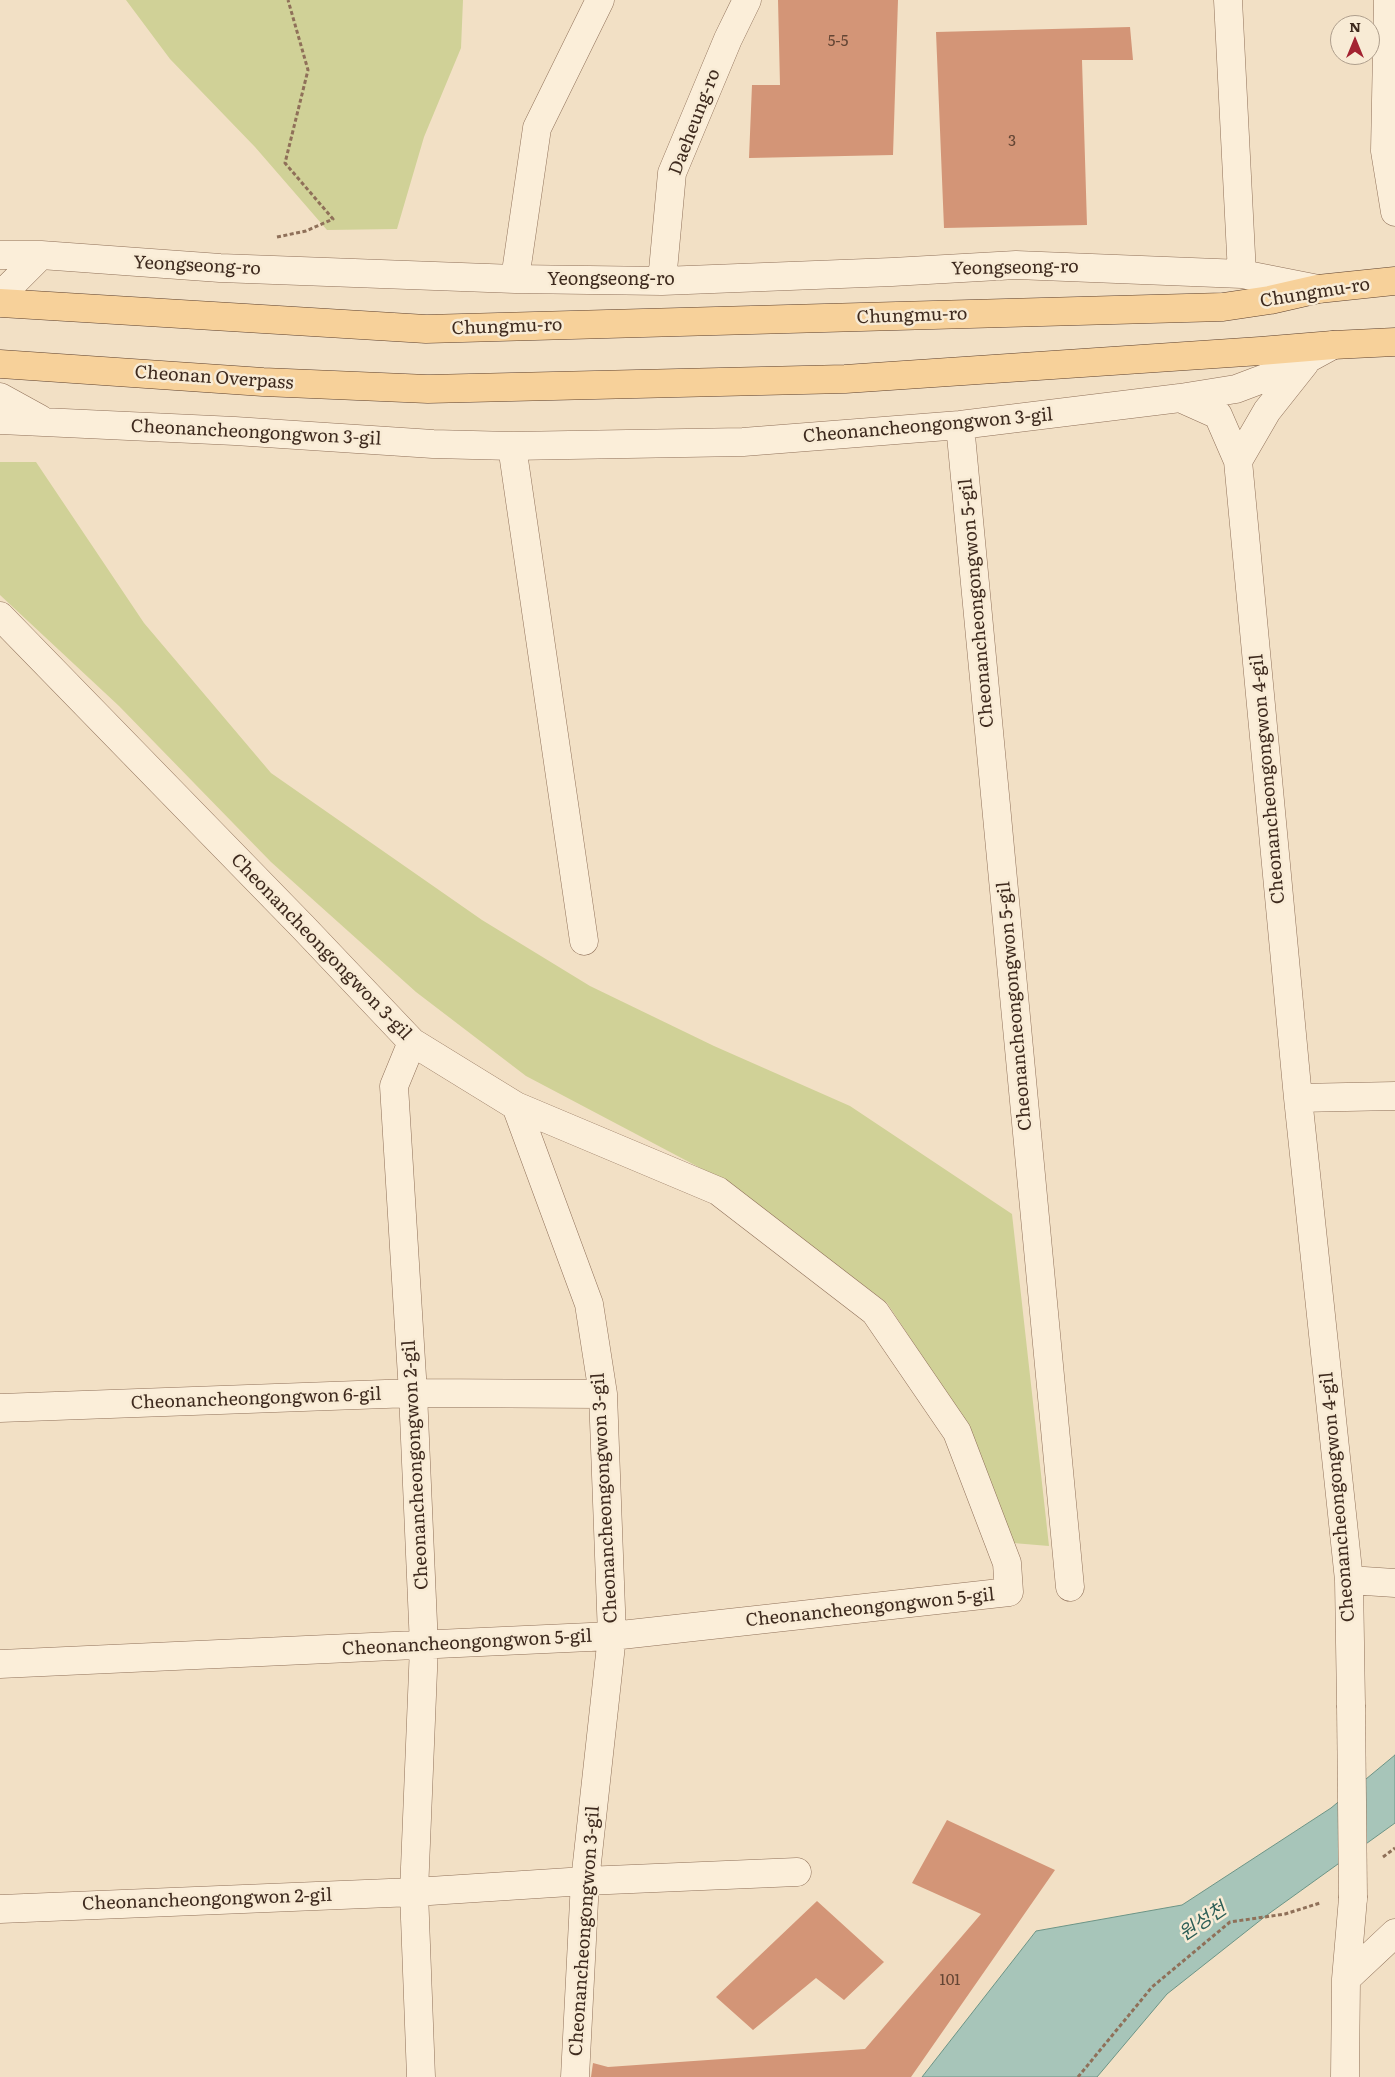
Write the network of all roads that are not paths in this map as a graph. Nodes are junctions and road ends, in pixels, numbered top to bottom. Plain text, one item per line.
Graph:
1 (600, 0) edge
2 (747, 0) edge
3 (1228, 0) edge
4 (1388, 0) edge
5 (1395, 212) edge
6 (0, 255) edge
7 (41, 255) junction
8 (1242, 274) junction
9 (515, 279) junction
10 (662, 281) junction
11 (1395, 281) edge
12 (1318, 288) junction
13 (0, 296) edge
14 (0, 303) edge
15 (1395, 342) edge
16 (1333, 345) junction
17 (1309, 358) junction
18 (0, 364) edge
19 (0, 397) edge
20 (1180, 398) junction
21 (0, 420) edge
22 (44, 421) junction
23 (960, 425) junction
24 (512, 446) junction
25 (1238, 461) junction
26 (0, 616) edge
27 (584, 941) dead end
28 (412, 1042) junction
29 (1395, 1096) edge
30 (1298, 1098) junction
31 (516, 1106) junction
32 (413, 1393) junction
33 (603, 1394) junction
34 (0, 1408) edge
35 (1349, 1580) junction
36 (1395, 1583) edge
37 (1070, 1587) dead end
38 (612, 1636) junction
39 (424, 1646) junction
40 (0, 1664) edge
41 (797, 1872) dead end
42 (584, 1881) junction
43 (414, 1892) junction
44 (0, 1909) edge
45 (1395, 1932) edge
46 (1346, 1979) junction
47 (421, 2077) edge
48 (575, 2077) edge
49 (1345, 2077) edge

1 - 9 street
2 - 10 street, Daeheung-ro
3 - 8 street
4 - 5 street
6 - 7 street, Yeongseong-ro
7 - 9 street, Yeongseong-ro
7 - 13 street
8 - 10 street, Yeongseong-ro
8 - 12 street, Yeongseong-ro
9 - 10 street, Yeongseong-ro
11 - 12 main road, Chungmu-ro
12 - 14 main road, Chungmu-ro
15 - 16 main road
16 - 17 street, Cheonancheongongwon 3-gil
16 - 18 main road, Cheonan Overpass
17 - 20 street, Cheonancheongongwon 3-gil
17 - 25 street
19 - 22 street
20 - 23 street, Cheonancheongongwon 3-gil
20 - 25 street, Cheonancheongongwon 4-gil
21 - 22 street, Cheonancheongongwon 3-gil
22 - 24 street, Cheonancheongongwon 3-gil
23 - 24 street, Cheonancheongongwon 3-gil
23 - 37 street, Cheonancheongongwon 5-gil
24 - 27 street
25 - 30 street, Cheonancheongongwon 4-gil
26 - 28 street, Cheonancheongongwon 3-gil
28 - 31 street, Cheonancheongongwon 3-gil
28 - 32 street, Cheonancheongongwon 2-gil
29 - 30 street
30 - 35 street, Cheonancheongongwon 4-gil
31 - 33 street, Cheonancheongongwon 3-gil
31 - 38 street, Cheonancheongongwon 5-gil
32 - 33 street, Cheonancheongongwon 6-gil
32 - 34 street, Cheonancheongongwon 6-gil
32 - 39 street, Cheonancheongongwon 2-gil
33 - 38 street, Cheonancheongongwon 3-gil
35 - 36 street
35 - 46 street, Cheonancheongongwon 4-gil, bridge
38 - 39 street, Cheonancheongongwon 5-gil
38 - 42 street, Cheonancheongongwon 3-gil
39 - 40 street, Cheonancheongongwon 5-gil
39 - 43 street, Cheonancheongongwon 2-gil
41 - 42 street
42 - 43 street
42 - 48 street, Cheonancheongongwon 3-gil
43 - 44 street, Cheonancheongongwon 2-gil
43 - 47 street, Cheonancheongongwon 2-gil
45 - 46 street
46 - 49 street, Cheonancheongongwon 4-gil

